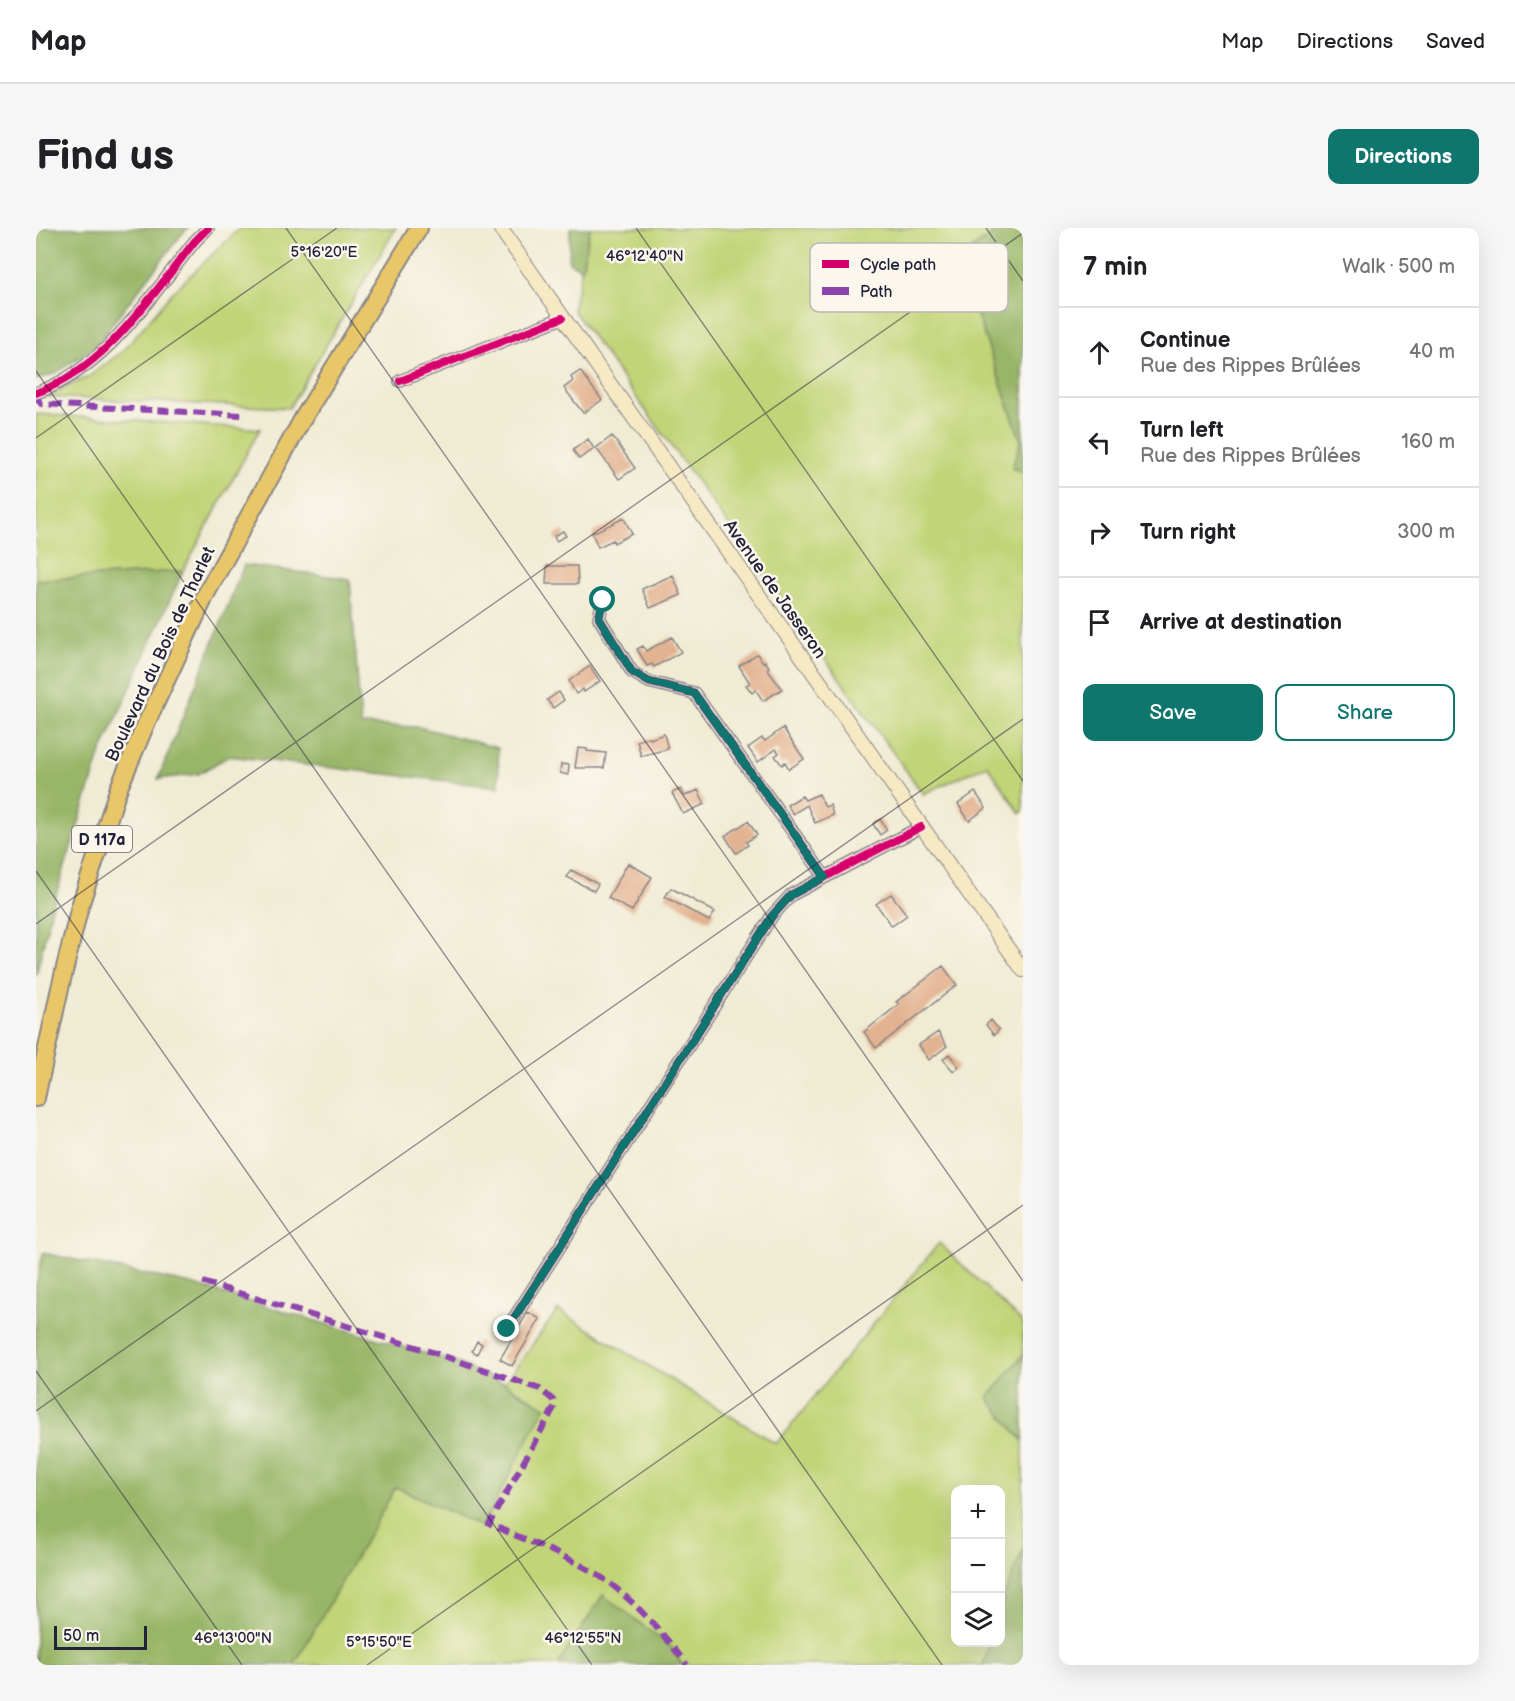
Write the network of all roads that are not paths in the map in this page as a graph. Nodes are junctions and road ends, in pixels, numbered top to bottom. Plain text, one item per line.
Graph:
1 (208, 228) edge
2 (419, 228) edge
3 (500, 228) edge
4 (562, 318) junction
5 (400, 381) dead end
6 (36, 393) edge
7 (603, 600) dead end
8 (921, 827) junction
9 (825, 877) junction
10 (1023, 970) edge
11 (36, 1098) edge
12 (507, 1329) dead end

1 - 6 street
2 - 11 main road, Boulevard du Bois de Tharlet / D 117a
3 - 4 main road, Avenue de Jasseron
4 - 5 street
4 - 8 main road, Avenue de Jasseron
7 - 9 street
8 - 9 street
8 - 10 main road, Avenue de Jasseron
9 - 12 street

